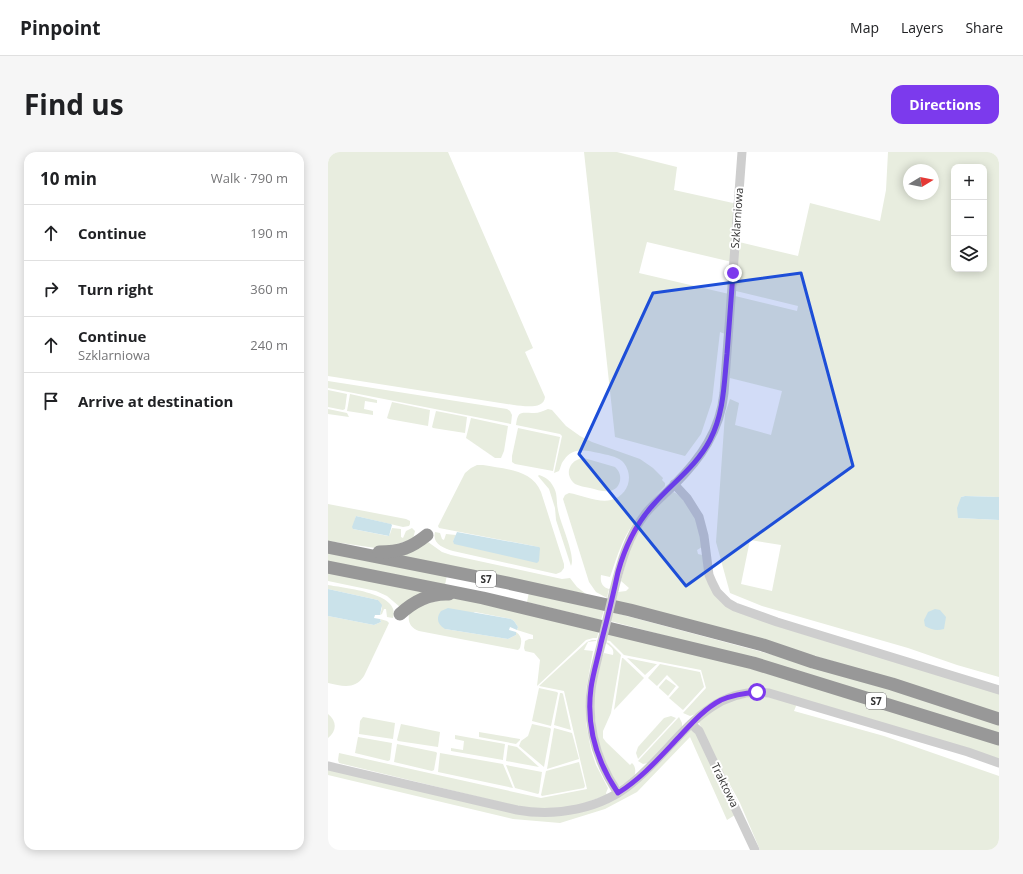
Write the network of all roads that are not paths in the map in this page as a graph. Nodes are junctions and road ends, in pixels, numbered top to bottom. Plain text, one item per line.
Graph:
1 (742, 152) edge
2 (674, 484) junction
3 (427, 535) dead end
4 (328, 547) edge
5 (342, 550) junction
6 (328, 567) edge
7 (591, 593) dead end
8 (484, 598) junction
9 (630, 610) junction
10 (400, 614) dead end
11 (999, 690) edge
12 (999, 718) edge
13 (691, 724) junction
14 (999, 739) edge
15 (999, 763) edge
16 (328, 766) edge
17 (618, 793) junction
18 (755, 850) edge

1 - 2 street, Szklarniowa
2 - 11 street
2 - 17 street, Szklarniowa, bridge
3 - 5 highway
4 - 5 highway, S7
5 - 9 highway, S7
6 - 8 highway, S7
7 - 9 highway
8 - 10 highway
8 - 14 highway, S7
9 - 12 highway, S7
13 - 15 street
13 - 17 street
13 - 18 street, Traktowa
16 - 17 street

